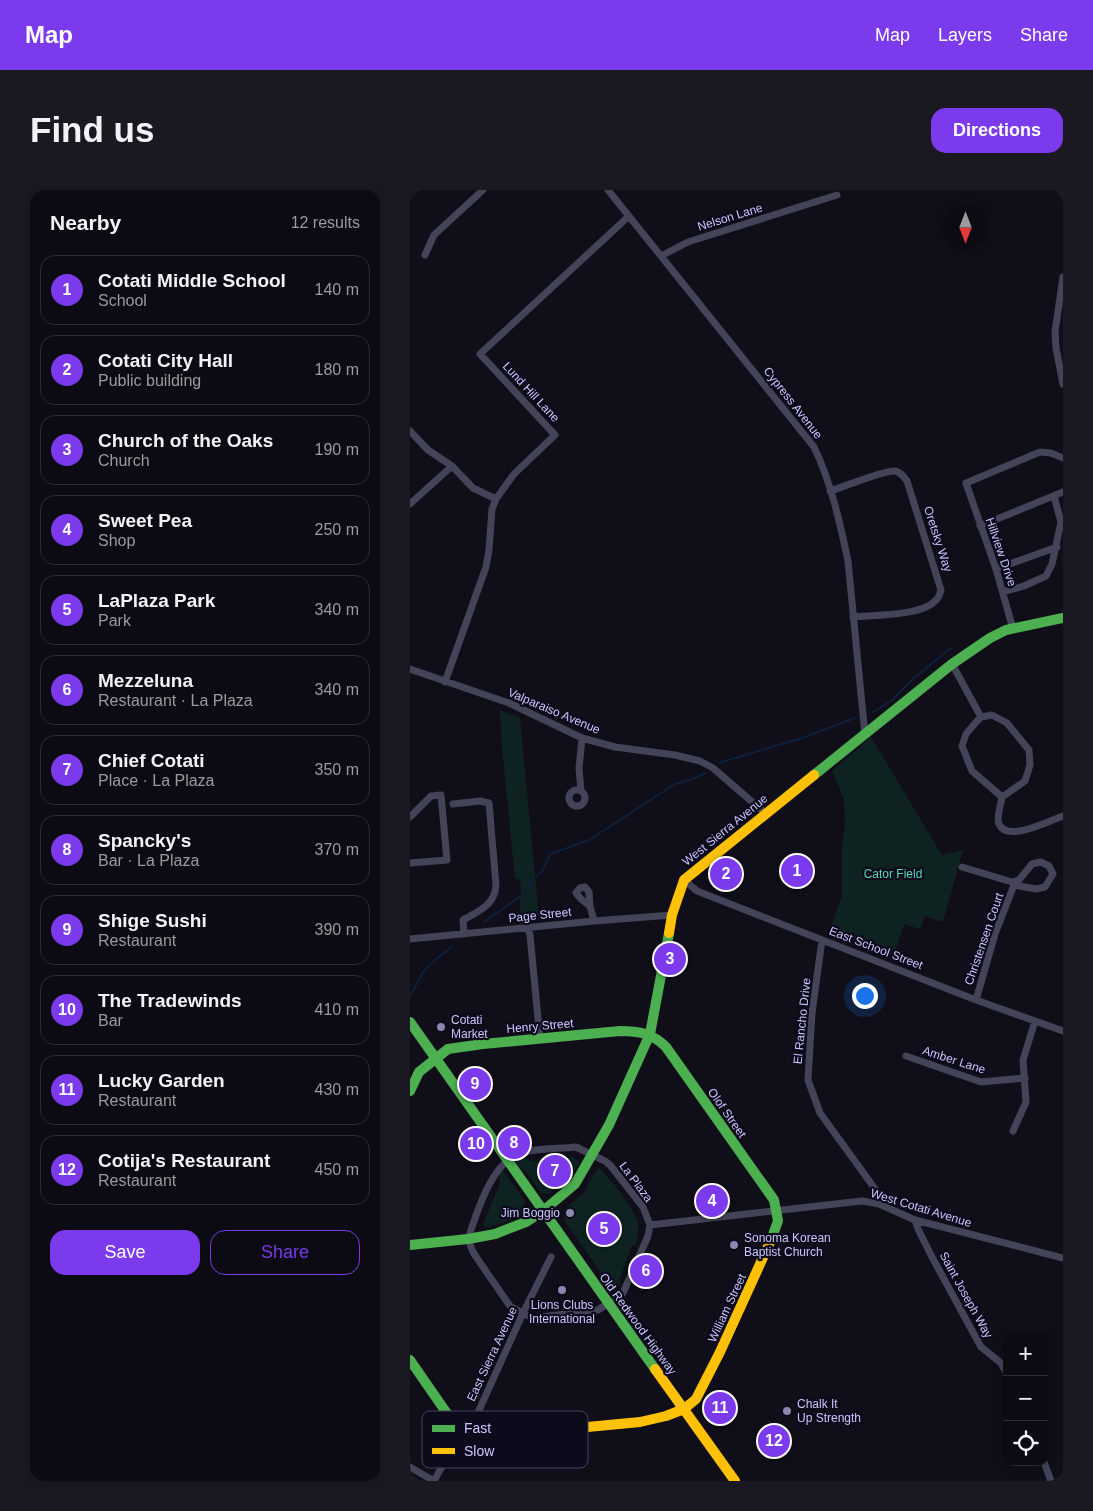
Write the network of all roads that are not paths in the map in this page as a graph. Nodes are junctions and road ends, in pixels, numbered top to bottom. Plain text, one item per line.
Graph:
1 (482, 190) edge
2 (608, 190) edge
3 (837, 195) dead end
4 (629, 216) junction
5 (425, 255) dead end
6 (661, 256) junction
7 (1063, 277) edge
8 (1063, 384) edge
9 (410, 431) edge
10 (1063, 458) edge
11 (452, 466) junction
12 (830, 491) junction
13 (1063, 492) edge
14 (1054, 496) junction
15 (496, 499) junction
16 (410, 504) edge
17 (980, 526) junction
18 (1057, 547) junction
19 (996, 570) junction
20 (1003, 592) junction
21 (853, 617) junction
22 (1063, 618) edge
23 (1013, 629) junction
24 (952, 664) junction
25 (410, 669) edge
26 (446, 682) junction
27 (981, 717) junction
28 (865, 735) junction
29 (582, 738) junction
30 (581, 791) dead end
31 (1002, 797) junction
32 (453, 804) dead end
33 (765, 813) junction
34 (1063, 816) edge
35 (410, 817) edge
36 (410, 864) edge
37 (962, 867) dead end
38 (684, 880) junction
39 (1013, 884) junction
40 (590, 906) dead end
41 (672, 915) junction
42 (594, 921) junction
43 (528, 928) junction
44 (464, 934) junction
45 (410, 939) edge
46 (822, 940) junction
47 (976, 1000) junction
48 (1035, 1021) junction
49 (410, 1022) edge
50 (1063, 1031) edge
51 (650, 1034) junction
52 (540, 1039) junction
53 (906, 1056) dead end
54 (436, 1058) junction
55 (1025, 1078) junction
56 (410, 1091) edge
57 (1013, 1131) dead end
58 (593, 1155) junction
59 (506, 1160) junction
60 (879, 1204) junction
61 (777, 1211) junction
62 (542, 1212) junction
63 (915, 1220) junction
64 (650, 1224) junction
65 (468, 1239) junction
66 (410, 1245) edge
67 (551, 1257) dead end
68 (1063, 1258) edge
69 (609, 1304) junction
70 (523, 1313) junction
71 (410, 1360) edge
72 (1003, 1367) edge
73 (684, 1409) junction
74 (445, 1411) edge
75 (478, 1411) edge
76 (588, 1427) edge
77 (1045, 1466) edge
78 (410, 1467) edge
79 (441, 1468) edge
80 (434, 1481) edge
81 (735, 1481) edge
82 (1051, 1481) edge

1 - 5 street
2 - 4 street, Cypress Avenue
3 - 6 street, Nelson Lane
4 - 6 street, Cypress Avenue
4 - 15 street, Lund Hill Lane
6 - 12 street, Cypress Avenue
7 - 8 street
9 - 11 street
10 - 17 street, Hillview Drive
11 - 15 street
11 - 16 street
12 - 21 street, Cypress Avenue
12 - 21 street, Oretsky Way
13 - 14 street
14 - 17 street
14 - 18 street
15 - 26 street, Lund Hill Lane
17 - 19 street, Hillview Drive
18 - 19 street
18 - 20 street
19 - 20 street, Hillview Drive
20 - 23 street, Hillview Drive
21 - 28 street, Cypress Avenue
22 - 23 main road, West Sierra Avenue
23 - 24 main road, West Sierra Avenue
24 - 27 street
24 - 28 main road, West Sierra Avenue
25 - 26 street, Valparaiso Avenue
26 - 29 street, Valparaiso Avenue
27 - 31 street
27 - 31 street
28 - 33 main road, West Sierra Avenue
29 - 30 street
29 - 33 street, Valparaiso Avenue
31 - 34 street
32 - 44 street
33 - 38 main road, West Sierra Avenue
35 - 36 street
37 - 39 street, Christensen Court
38 - 41 main road, West Sierra Avenue
38 - 46 street, East School Street
39 - 39 street, Christensen Court
39 - 47 street, Christensen Court
40 - 42 street
41 - 42 street, Page Street
41 - 51 main road, West Sierra Avenue
42 - 43 street, Page Street
43 - 44 street, Page Street
43 - 52 street
44 - 45 street, Page Street
46 - 47 street, East School Street
46 - 60 street, El Rancho Drive
47 - 48 street, East School Street
48 - 50 street, East School Street
48 - 55 street
49 - 54 main road, Old Redwood Highway
51 - 52 main road, Henry Street
51 - 58 main road, West Sierra Avenue
51 - 61 main road, Olof Street
52 - 54 main road, Henry Street
53 - 55 street, Amber Lane
54 - 56 main road, Henry Street
54 - 59 main road, Old Redwood Highway
55 - 57 street
58 - 59 street, La Plaza
58 - 62 main road, West Sierra Avenue
58 - 64 street, La Plaza
59 - 62 main road, Old Redwood Highway
59 - 65 street
60 - 61 street, West Cotati Avenue
60 - 63 street, West Cotati Avenue
61 - 64 street, West Cotati Avenue
61 - 73 main road, William Street
62 - 65 main road, West Sierra Avenue
62 - 69 main road, Old Redwood Highway
63 - 68 street, West Cotati Avenue
63 - 72 street, Saint Joseph Way
64 - 69 street
65 - 66 main road, West Sierra Avenue
65 - 70 street
67 - 70 street, East Sierra Avenue
69 - 70 street
69 - 73 main road, Old Redwood Highway
70 - 75 street, East Sierra Avenue
71 - 74 main road
73 - 76 main road
73 - 81 main road, Old Redwood Highway
77 - 82 street
78 - 80 street
79 - 80 street, East Sierra Avenue

